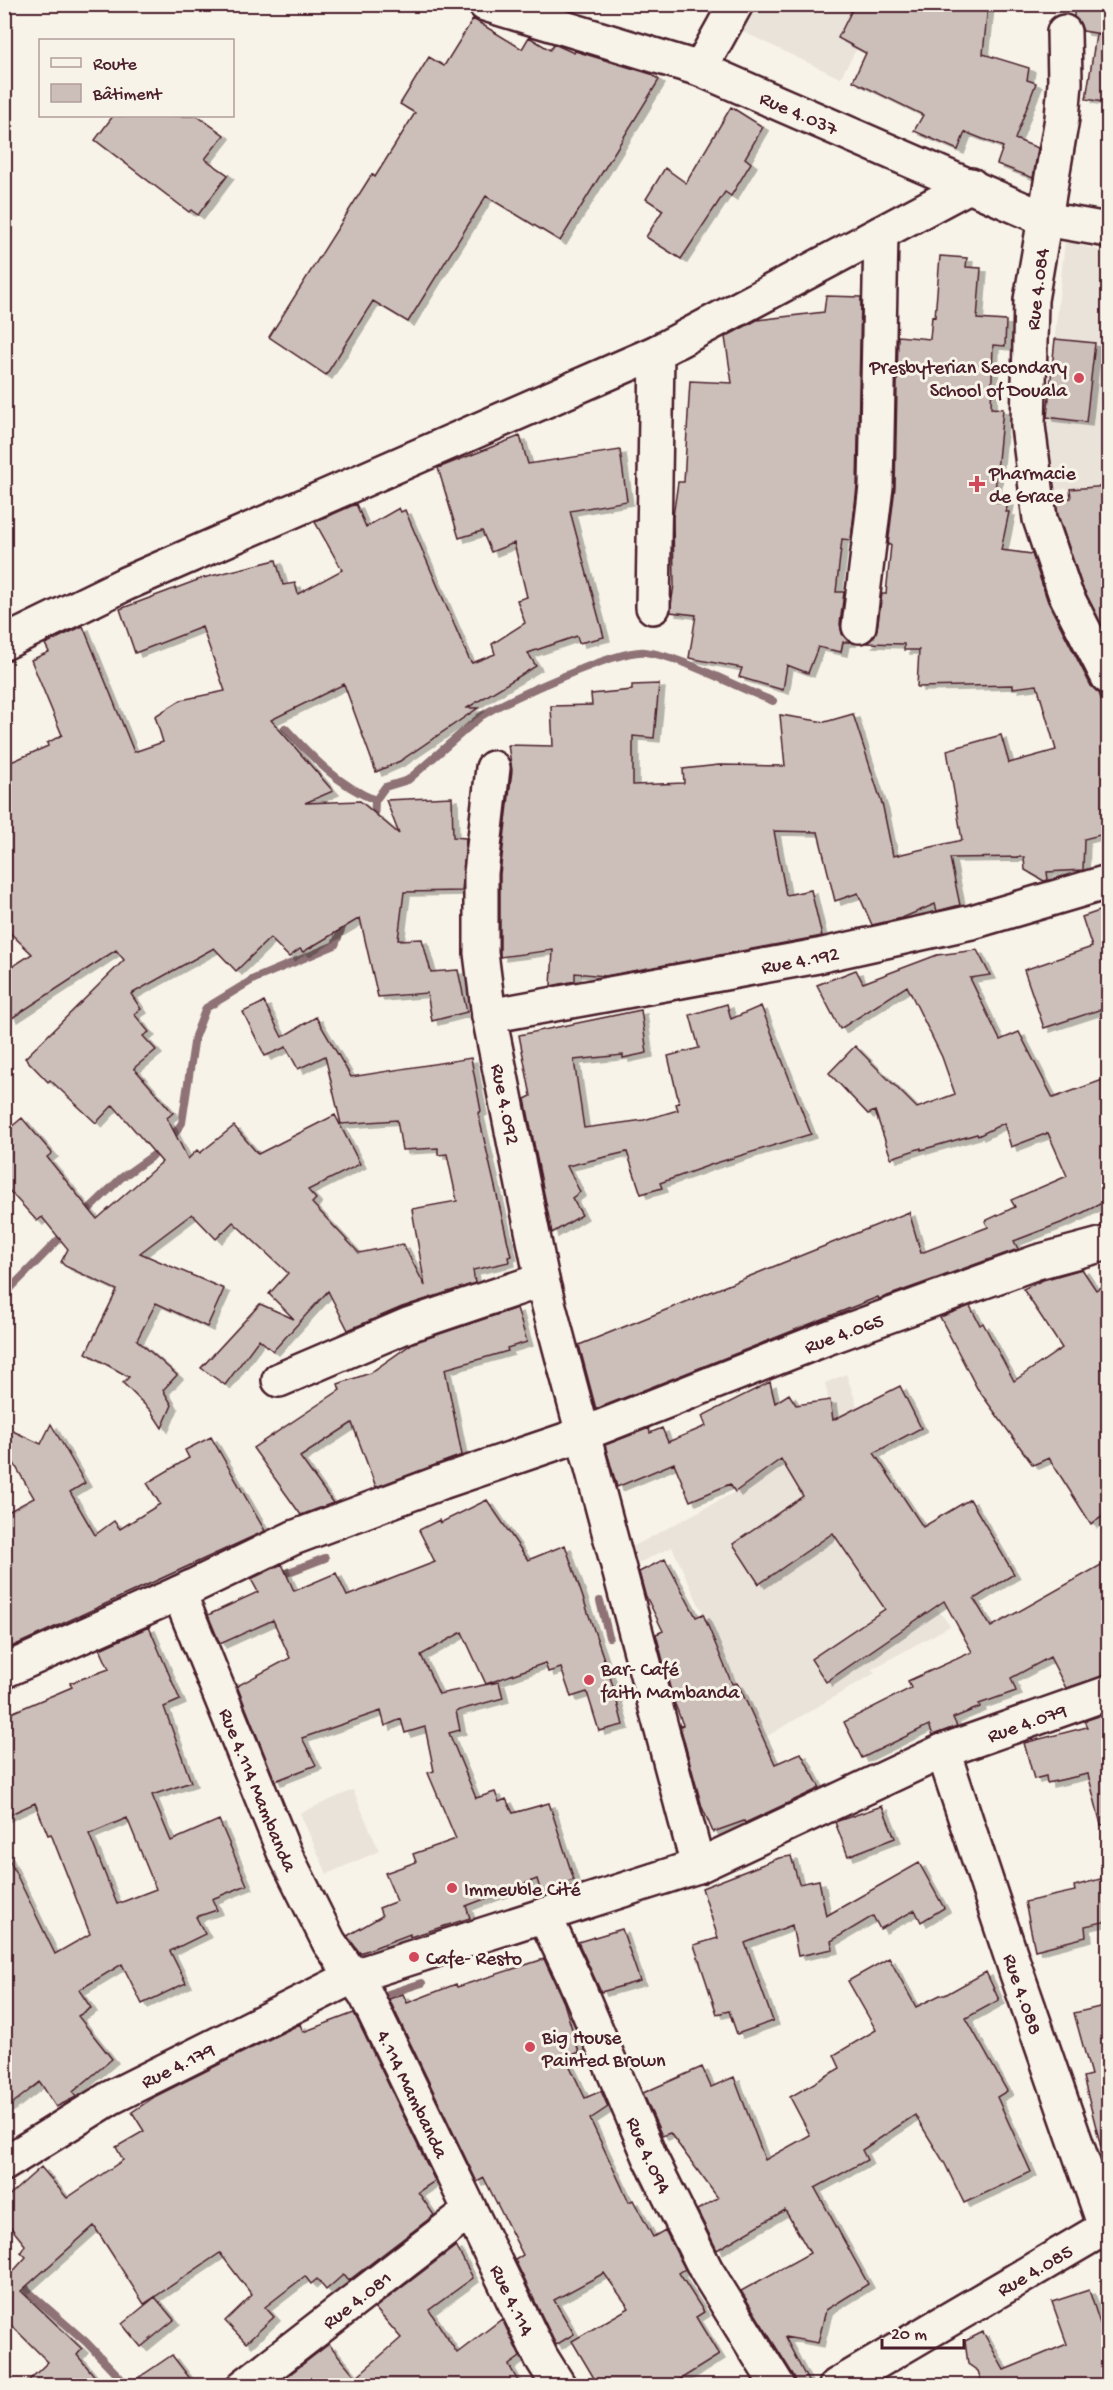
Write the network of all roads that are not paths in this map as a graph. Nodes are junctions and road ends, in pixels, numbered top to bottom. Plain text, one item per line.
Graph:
1 (485, 4) edge
2 (736, 4) edge
3 (1064, 32) dead end
4 (700, 69) junction
5 (971, 185) junction
6 (1045, 219) junction
7 (1108, 230) edge
8 (880, 233) junction
9 (657, 351) junction
10 (653, 607) dead end
11 (860, 626) dead end
12 (4, 643) edge
13 (1108, 677) edge
14 (493, 768) dead end
15 (1108, 882) edge
16 (489, 1016) junction
17 (1108, 1243) edge
18 (542, 1280) junction
19 (279, 1380) dead end
20 (583, 1434) junction
21 (179, 1593) junction
22 (4, 1671) edge
23 (1108, 1693) edge
24 (943, 1751) junction
25 (699, 1866) junction
26 (544, 1915) junction
27 (354, 1976) junction
28 (4, 2164) edge
29 (470, 2211) junction
30 (1107, 2230) edge
31 (244, 2385) edge
32 (559, 2385) edge
33 (778, 2385) edge
34 (836, 2385) edge

1 - 4 street, Rue 4.037
2 - 4 street
3 - 6 street, Rue 4.084
4 - 5 street, Rue 4.037
5 - 6 street, Rue 4.037
5 - 8 street
6 - 7 street, Rue 4.037
6 - 13 street, Rue 4.084
8 - 9 street
8 - 11 street
9 - 10 street
9 - 12 street
14 - 16 street, Rue 4.092
15 - 16 street, Rue 4.192
16 - 18 street, Rue 4.092
17 - 20 street, Rue 4.065
18 - 19 street
18 - 20 street, Rue 4.092
20 - 21 street, Rue 4.065
20 - 25 street, Rue 4.092
21 - 22 street, Rue 4.065
21 - 27 street, Rue 4.114 Mambanda
23 - 24 street, Rue 4.079
24 - 25 street, Rue 4.079
24 - 30 street, Rue 4.088
25 - 26 street, Rue 4.179
26 - 27 street, Rue 4.179
26 - 33 street, Rue 4.094
27 - 28 street, Rue 4.179
27 - 29 street, 4.114 Mambanda
29 - 31 street, Rue 4.081
29 - 32 street, Rue 4.114
30 - 34 street, Rue 4.085

